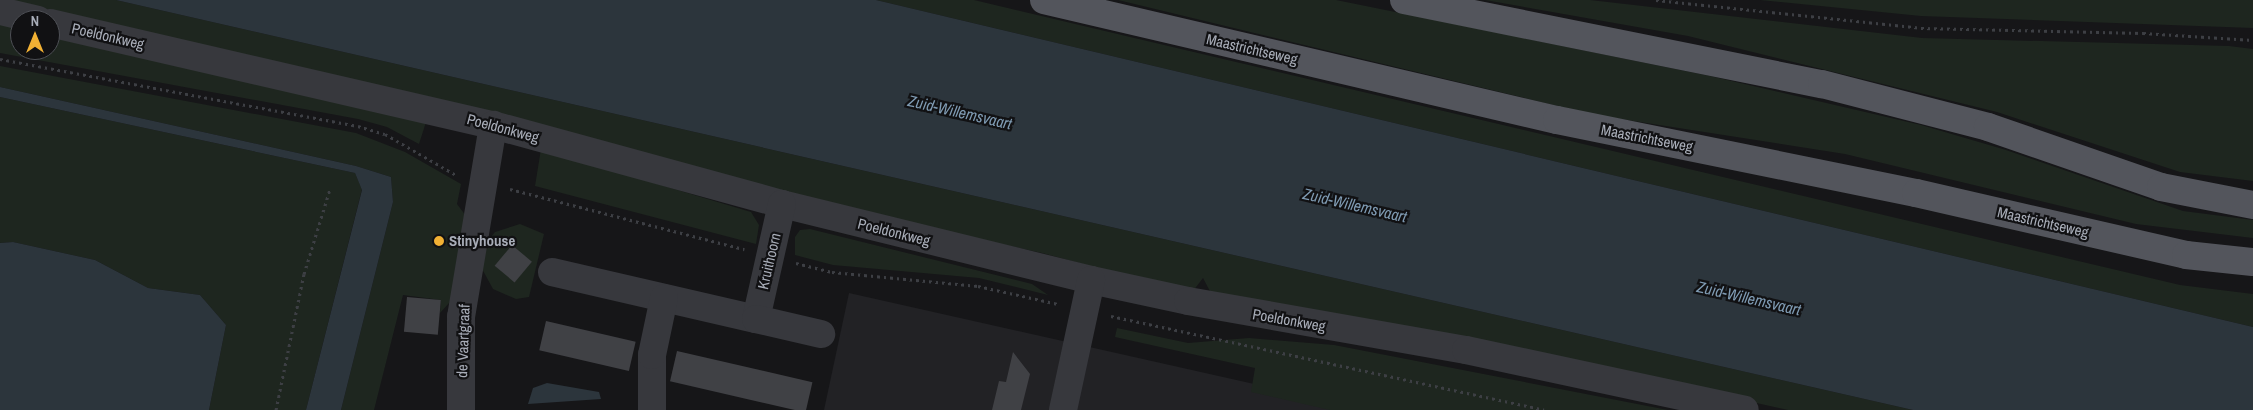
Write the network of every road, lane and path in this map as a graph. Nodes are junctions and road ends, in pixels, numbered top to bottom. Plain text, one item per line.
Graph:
1 (1044, 0) edge
2 (1404, 0) edge
3 (1656, 0) edge
4 (60, 25) edge
5 (2253, 40) edge
6 (493, 124) junction
7 (330, 190) dead end
8 (782, 204) junction
9 (2253, 205) edge
10 (2253, 262) edge
11 (552, 272) dead end
12 (1091, 280) junction
13 (664, 298) junction
14 (756, 319) junction
15 (821, 334) dead end
16 (276, 410) edge
17 (461, 410) edge
18 (652, 410) edge
19 (1063, 410) edge
20 (1745, 410) edge

1 - 10 main road, Maastrichtseweg
2 - 9 main road
3 - 5 path
4 - 6 street, Poeldonkweg
6 - 8 street, Poeldonkweg
6 - 17 street, de Vaartgraaf
7 - 16 path
8 - 12 street, Poeldonkweg
8 - 14 street, Kruithoorn
11 - 13 street
12 - 19 street
12 - 20 street, Poeldonkweg
13 - 14 street
13 - 18 street
14 - 15 street

